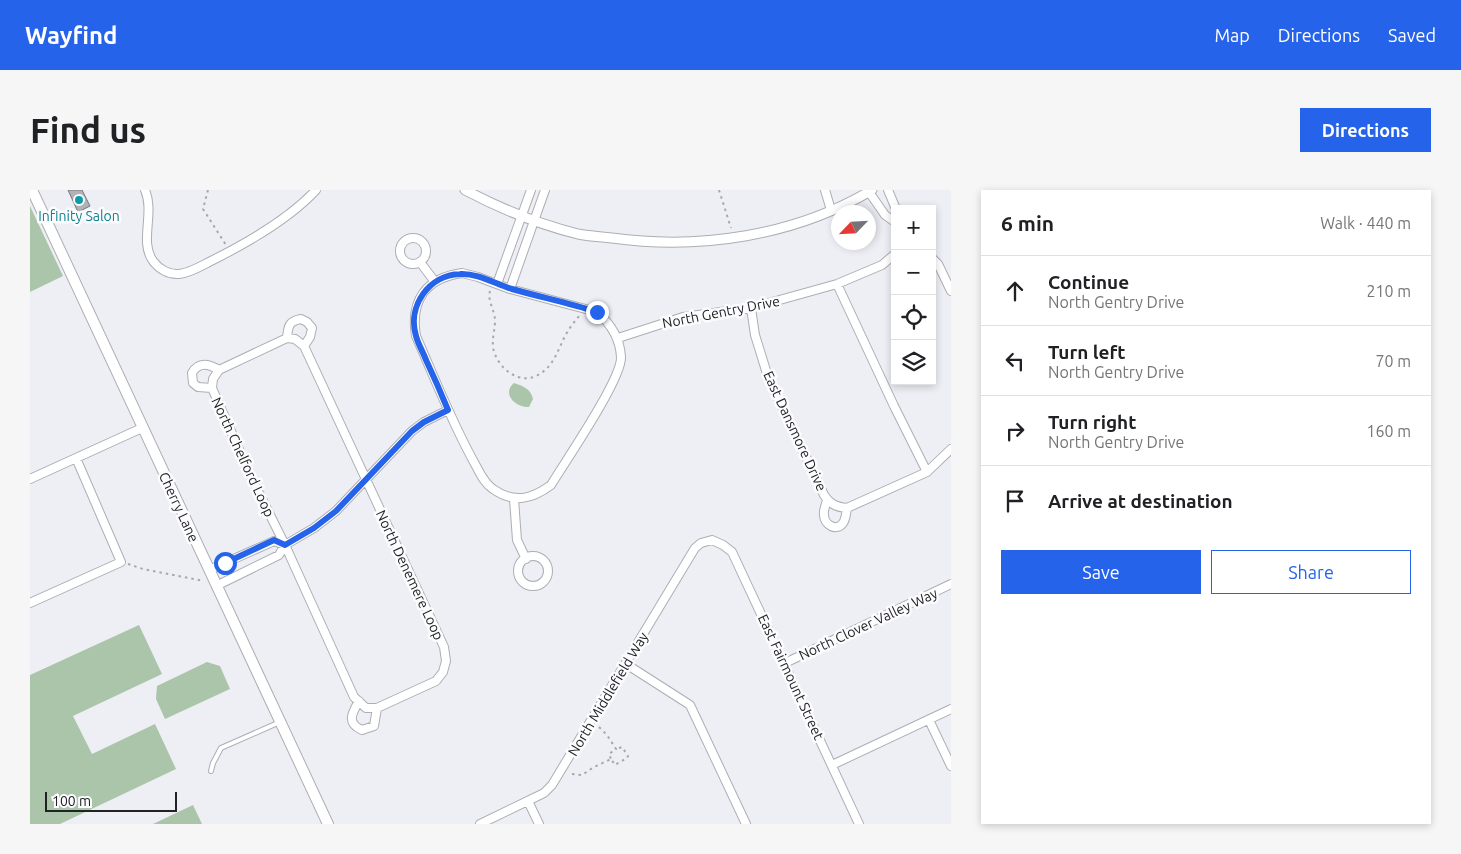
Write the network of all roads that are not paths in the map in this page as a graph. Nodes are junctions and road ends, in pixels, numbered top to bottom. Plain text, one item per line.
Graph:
1 (32, 190) edge
2 (145, 190) edge
3 (316, 190) edge
4 (465, 190) edge
5 (531, 190) edge
6 (545, 190) edge
7 (825, 190) edge
8 (888, 190) edge
9 (870, 191) edge
10 (841, 205) edge
11 (894, 205) edge
12 (831, 210) joint
13 (521, 217) junction
14 (891, 219) edge
15 (533, 221) junction
16 (891, 257) edge
17 (420, 262) dead end
18 (936, 262) edge
19 (435, 282) junction
20 (497, 284) junction
21 (837, 284) junction
22 (510, 289) junction
23 (951, 291) edge
24 (751, 308) junction
25 (287, 338) junction
26 (618, 338) junction
27 (304, 346) junction
28 (219, 370) junction
29 (212, 388) junction
30 (448, 410) junction
31 (142, 428) junction
32 (951, 449) edge
33 (76, 458) junction
34 (927, 472) junction
35 (30, 479) edge
36 (365, 479) junction
37 (514, 499) junction
38 (827, 500) junction
39 (847, 508) junction
40 (712, 540) joint
41 (285, 545) junction
42 (526, 558) dead end
43 (212, 578) junction
44 (951, 584) edge
45 (30, 603) edge
46 (785, 663) junction
47 (626, 664) junction
48 (359, 701) junction
49 (377, 708) junction
50 (951, 709) edge
51 (929, 720) junction
52 (280, 722) junction
53 (832, 765) junction
54 (951, 766) edge
55 (212, 771) dead end
56 (528, 801) junction
57 (328, 824) edge
58 (480, 824) edge
59 (539, 824) edge
60 (746, 824) edge
61 (859, 824) edge

1 - 31 main road, Cherry Lane
2 - 3 street
4 - 13 street
5 - 13 street
6 - 15 street
7 - 12 street
8 - 11 street
9 - 10 street
9 - 14 street
12 - 15 street
13 - 15 street
13 - 20 street
15 - 22 street
16 - 21 street, North Gentry Drive
17 - 19 street
18 - 23 street
19 - 20 street
19 - 30 street
20 - 22 street
21 - 24 street, North Gentry Drive
21 - 34 street
22 - 26 street
24 - 26 street, North Gentry Drive
24 - 38 street, East Dansmore Drive
25 - 27 street
25 - 27 street
25 - 28 street
26 - 37 street
27 - 36 street
28 - 29 street, North Chelford Loop
28 - 29 street
29 - 41 street, North Chelford Loop
30 - 36 street
30 - 37 street
31 - 33 street
31 - 43 main road, Cherry Lane
32 - 34 street
33 - 35 street
33 - 45 street
34 - 39 street
36 - 41 street
36 - 49 street, North Denemere Loop
37 - 42 street
38 - 39 street, East Dansmore Drive
38 - 39 street
40 - 46 street, East Fairmount Street
40 - 47 street, North Middlefield Way
41 - 43 street
41 - 43 street
41 - 48 street
43 - 52 main road, Cherry Lane
44 - 46 street, North Clover Valley Way
46 - 53 street, East Fairmount Street
47 - 56 street, North Middlefield Way
47 - 60 street
48 - 49 street
48 - 49 street
50 - 51 street
51 - 53 street
51 - 54 street
52 - 55 lane
52 - 57 main road, Cherry Lane
53 - 61 street, East Fairmount Street
56 - 58 street, North Middlefield Way
56 - 59 street

